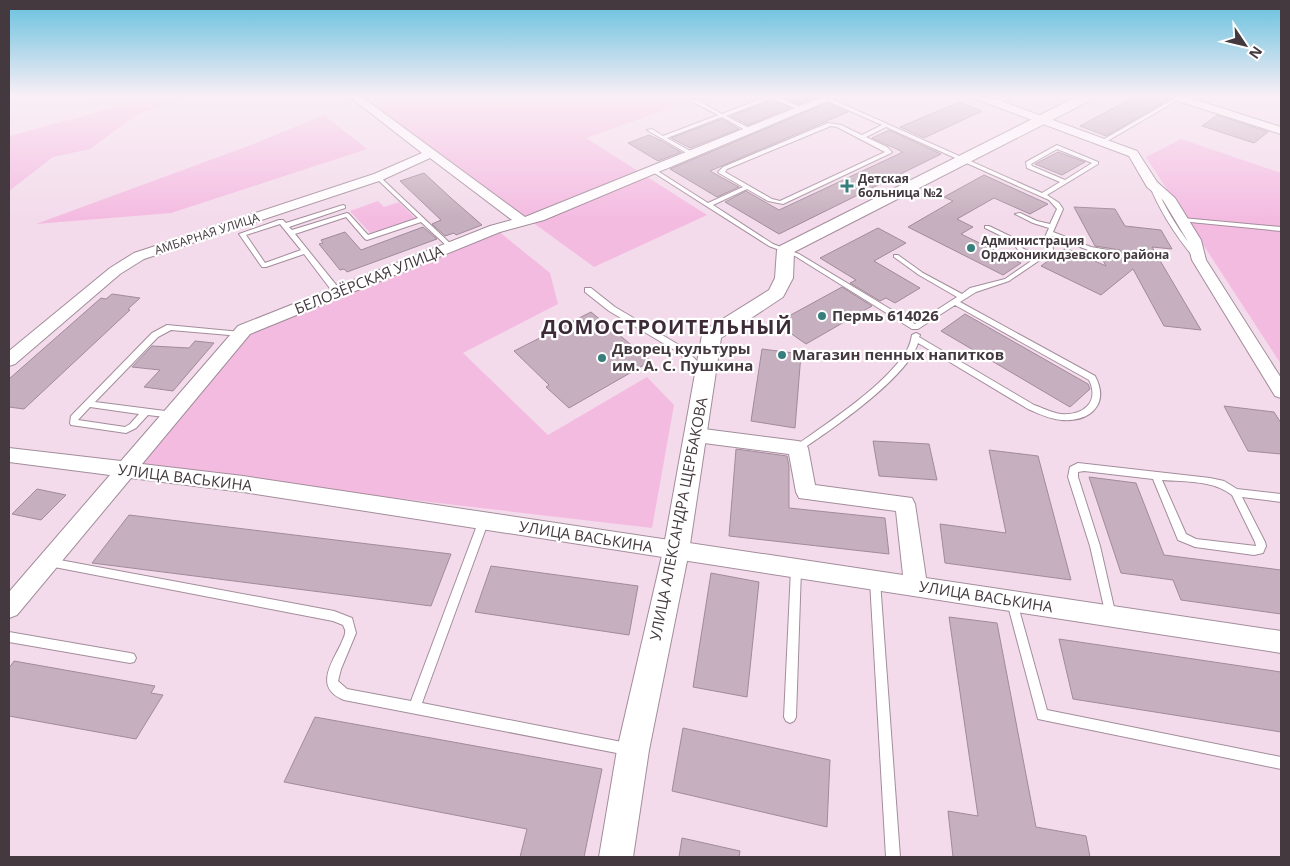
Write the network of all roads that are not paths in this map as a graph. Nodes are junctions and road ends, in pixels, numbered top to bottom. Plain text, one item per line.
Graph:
1 (409, 137) edge
2 (730, 137) edge
3 (799, 137) edge
4 (862, 137) edge
5 (915, 137) edge
6 (1007, 137) edge
7 (1089, 137) edge
8 (1110, 137) edge
9 (663, 138) edge
10 (1102, 142) junction
11 (690, 153) junction
12 (431, 154) junction
13 (964, 159) junction
14 (651, 169) junction
15 (378, 177) junction
16 (1065, 182) junction
17 (1152, 184) junction
18 (747, 188) junction
19 (1043, 195) junction
20 (708, 205) junction
21 (343, 207) dead end
22 (1018, 214) dead end
23 (422, 219) junction
24 (1182, 220) junction
25 (522, 222) junction
26 (286, 226) junction
27 (987, 227) dead end
28 (1281, 229) edge
29 (1051, 230) junction
30 (291, 233) junction
31 (451, 247) junction
32 (786, 250) junction
33 (305, 251) junction
34 (1118, 253) dead end
35 (896, 256) dead end
36 (1039, 259) junction
37 (1199, 260) junction
38 (588, 290) dead end
39 (338, 293) junction
40 (958, 300) junction
41 (915, 328) junction
42 (241, 334) junction
43 (916, 339) junction
44 (9, 360) edge
45 (706, 375) junction
46 (1281, 392) edge
47 (88, 404) junction
48 (146, 411) junction
49 (172, 415) junction
50 (696, 435) junction
51 (798, 448) junction
52 (9, 455) edge
53 (125, 470) junction
54 (1156, 476) junction
55 (1235, 492) junction
56 (1281, 498) edge
57 (484, 520) junction
58 (676, 551) junction
59 (48, 562) junction
60 (796, 569) junction
61 (875, 581) junction
62 (916, 587) junction
63 (1012, 601) junction
64 (9, 608) edge
65 (1111, 616) junction
66 (9, 637) edge
67 (1281, 642) edge
68 (130, 658) dead end
69 (414, 708) junction
70 (790, 717) dead end
71 (633, 750) junction
72 (1281, 763) edge
73 (616, 857) edge
74 (893, 857) edge

1 - 12 street
2 - 11 street, БЕЛОЗЁРСКАЯ УЛИЦА
3 - 18 lane
4 - 18 lane
5 - 13 lane
6 - 13 street
7 - 10 street
8 - 10 lane
9 - 11 lane
10 - 17 street
11 - 14 street, БЕЛОЗЁРСКАЯ УЛИЦА
12 - 15 street, АМБАРНАЯ УЛИЦА
12 - 25 street
13 - 19 lane
13 - 32 street
14 - 20 lane
14 - 25 street, БЕЛОЗЁРСКАЯ УЛИЦА
15 - 23 lane
15 - 44 street, АМБАРНАЯ УЛИЦА
16 - 16 lane
16 - 19 lane
17 - 24 street
17 - 37 lane
18 - 20 lane
19 - 29 lane
20 - 32 lane
21 - 26 lane
22 - 29 lane
23 - 30 lane
23 - 31 lane
24 - 28 lane
24 - 37 street
25 - 31 street, БЕЛОЗЁРСКАЯ УЛИЦА
26 - 30 lane
26 - 33 lane
27 - 36 lane
29 - 34 lane
29 - 36 lane
30 - 33 lane
31 - 39 street, БЕЛОЗЁРСКАЯ УЛИЦА
32 - 41 lane
32 - 45 street, УЛИЦА АЛЕКСАНДРА ЩЕРБАКОВА
33 - 39 lane
35 - 40 lane
36 - 40 lane
37 - 46 street
38 - 45 lane
39 - 42 street, БЕЛОЗЁРСКАЯ УЛИЦА
40 - 41 lane
40 - 43 lane
41 - 43 lane
42 - 47 lane
42 - 49 street, БЕЛОЗЁРСКАЯ УЛИЦА
43 - 51 lane
45 - 50 street, УЛИЦА АЛЕКСАНДРА ЩЕРБАКОВА
47 - 48 lane
47 - 48 lane
48 - 49 lane
49 - 53 street, БЕЛОЗЁРСКАЯ УЛИЦА
50 - 51 street
50 - 58 street, УЛИЦА АЛЕКСАНДРА ЩЕРБАКОВА
51 - 62 street
52 - 53 street, УЛИЦА ВАСЬКИНА
53 - 57 street, УЛИЦА ВАСЬКИНА
53 - 59 street, БЕЛОЗЁРСКАЯ УЛИЦА
54 - 55 lane
54 - 55 lane
54 - 65 lane
55 - 56 lane
57 - 58 street, УЛИЦА ВАСЬКИНА
57 - 69 lane
58 - 60 street, УЛИЦА ВАСЬКИНА
58 - 71 street, УЛИЦА АЛЕКСАНДРА ЩЕРБАКОВА
59 - 64 street, БЕЛОЗЁРСКАЯ УЛИЦА
59 - 69 lane
60 - 61 street, УЛИЦА ВАСЬКИНА
60 - 70 lane
61 - 62 street, УЛИЦА ВАСЬКИНА
61 - 74 lane
62 - 63 street, УЛИЦА ВАСЬКИНА
63 - 65 street, УЛИЦА ВАСЬКИНА
63 - 72 lane
65 - 67 street, УЛИЦА ВАСЬКИНА
66 - 68 lane
69 - 71 lane
71 - 73 street, УЛИЦА АЛЕКСАНДРА ЩЕРБАКОВА

